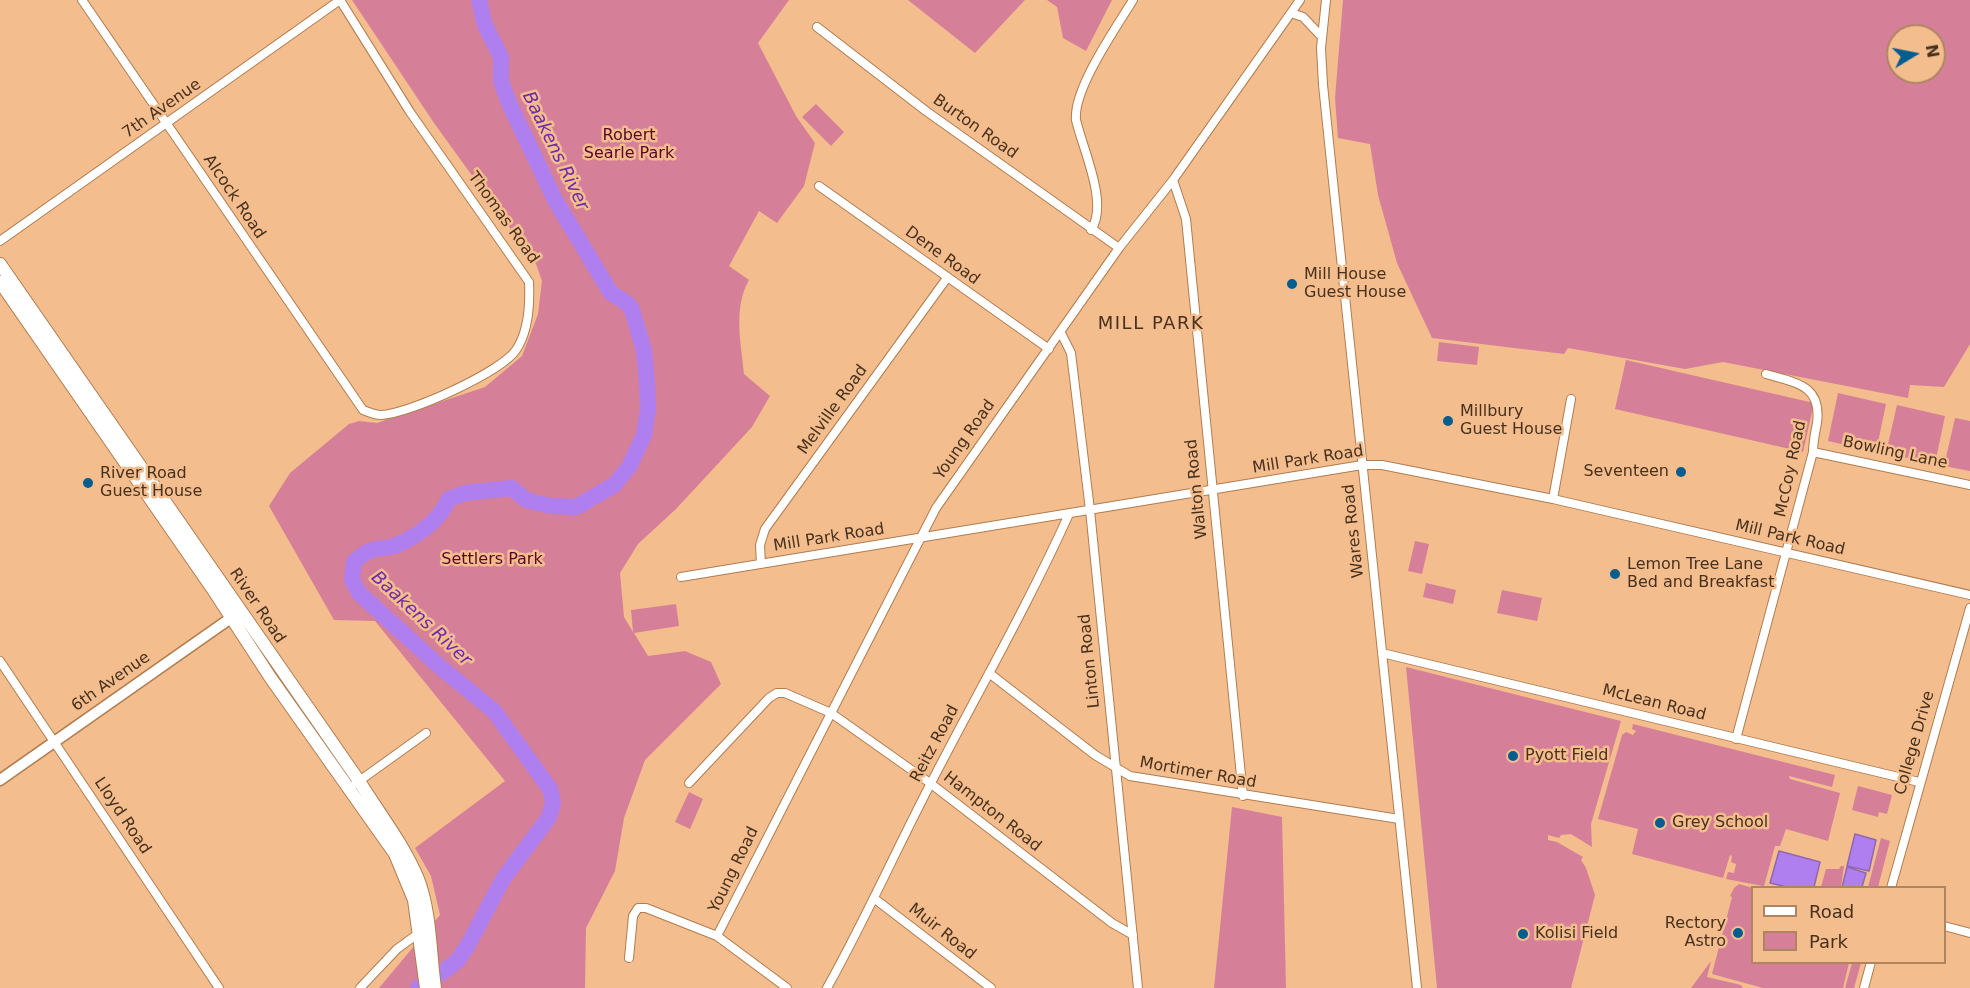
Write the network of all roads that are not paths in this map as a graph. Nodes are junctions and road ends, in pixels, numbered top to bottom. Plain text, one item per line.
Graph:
1 (82, 0) edge
2 (340, 0) edge
3 (1133, 0) edge
4 (1300, 0) edge
5 (1326, 0) edge
6 (1291, 13) junction
7 (817, 27) dead end
8 (1322, 37) junction
9 (166, 124) junction
10 (1173, 180) junction
11 (819, 186) dead end
12 (1091, 230) junction
13 (0, 241) edge
14 (1119, 248) junction
15 (0, 264) edge
16 (947, 278) junction
17 (0, 282) edge
18 (1061, 333) junction
19 (1048, 349) junction
20 (1766, 374) dead end
21 (72, 377) junction
22 (1571, 399) dead end
23 (363, 410) joint
24 (1813, 452) junction
25 (1362, 465) junction
26 (1970, 484) edge
27 (1211, 490) junction
28 (1553, 499) junction
29 (1090, 510) junction
30 (1069, 514) junction
31 (922, 538) junction
32 (1787, 553) junction
33 (761, 564) junction
34 (681, 577) dead end
35 (1970, 595) edge
36 (1970, 608) edge
37 (236, 615) junction
38 (1382, 652) junction
39 (0, 661) edge
40 (989, 673) junction
41 (831, 713) junction
42 (426, 733) dead end
43 (1737, 739) junction
44 (53, 741) junction
45 (1117, 770) junction
46 (0, 780) edge
47 (1919, 782) junction
48 (688, 783) dead end
49 (930, 783) junction
50 (354, 785) junction
51 (1243, 796) junction
52 (1399, 819) junction
53 (1892, 886) edge
54 (875, 899) junction
55 (1946, 927) edge
56 (1970, 933) edge
57 (422, 935) junction
58 (1133, 935) junction
59 (717, 936) junction
60 (629, 958) dead end
61 (1870, 964) edge
62 (219, 988) edge
63 (360, 988) edge
64 (426, 988) edge
65 (435, 988) edge
66 (787, 988) edge
67 (827, 988) edge
68 (991, 988) edge
69 (1138, 988) edge
70 (1416, 988) edge
71 (1864, 988) edge

1 - 9 street, Alcock Road
2 - 9 street, 7th Avenue
2 - 23 street, Thomas Road
3 - 12 street
4 - 6 street, Young Road
5 - 8 street, Wares Road
6 - 8 street
6 - 10 street, Young Road
7 - 12 street, Burton Road
8 - 25 street, Wares Road
9 - 13 street, 7th Avenue
9 - 23 street, Alcock Road
10 - 14 street, Young Road
10 - 27 street, Walton Road
11 - 16 street, Dene Road
12 - 14 street, Burton Road
14 - 18 street, Young Road
15 - 21 main road, River Road
16 - 19 street, Dene Road
16 - 33 street, Melville Road
17 - 21 main road, River Road
18 - 19 street, Young Road
18 - 29 street, Linton Road
19 - 31 street, Young Road
20 - 24 street, McCoy Road
21 - 37 main road, River Road
22 - 28 street
24 - 26 street, Bowling Lane
24 - 32 street, McCoy Road
25 - 27 street, Mill Park Road
25 - 28 street, Mill Park Road
25 - 38 street, Wares Road
27 - 29 street, Mill Park Road
27 - 51 street, Walton Road
28 - 32 street, Mill Park Road
29 - 30 street, Mill Park Road
29 - 45 street, Linton Road
30 - 31 street, Mill Park Road
30 - 40 street, Reitz Road
31 - 33 street, Mill Park Road
31 - 41 street, Young Road
32 - 35 street, Mill Park Road
32 - 43 street, McCoy Road
33 - 34 street, Mill Park Road
36 - 47 street, College Drive
37 - 44 street, 6th Avenue
37 - 50 main road, River Road
38 - 43 street, McLean Road
38 - 52 street, Wares Road
39 - 44 street, Lloyd Road
40 - 45 street, Mortimer Road
40 - 49 street, Reitz Road
41 - 48 street, Hampton Road
41 - 49 street, Hampton Road
41 - 59 street, Young Road
42 - 50 street
43 - 47 street, McLean Road
44 - 46 street, 6th Avenue
44 - 62 street, Lloyd Road
45 - 51 street, Mortimer Road
45 - 58 street, Linton Road
47 - 53 street, College Drive
49 - 54 street, Reitz Road
49 - 58 street, Hampton Road
50 - 57 main road, River Road
51 - 52 street, Mortimer Road
52 - 70 street, Wares Road
54 - 67 street, Reitz Road
54 - 68 street, Muir Road
55 - 56 street
57 - 63 street
57 - 64 main road, River Road
57 - 65 main road, River Road
58 - 69 street, Linton Road
59 - 60 street
59 - 66 street
61 - 71 street

